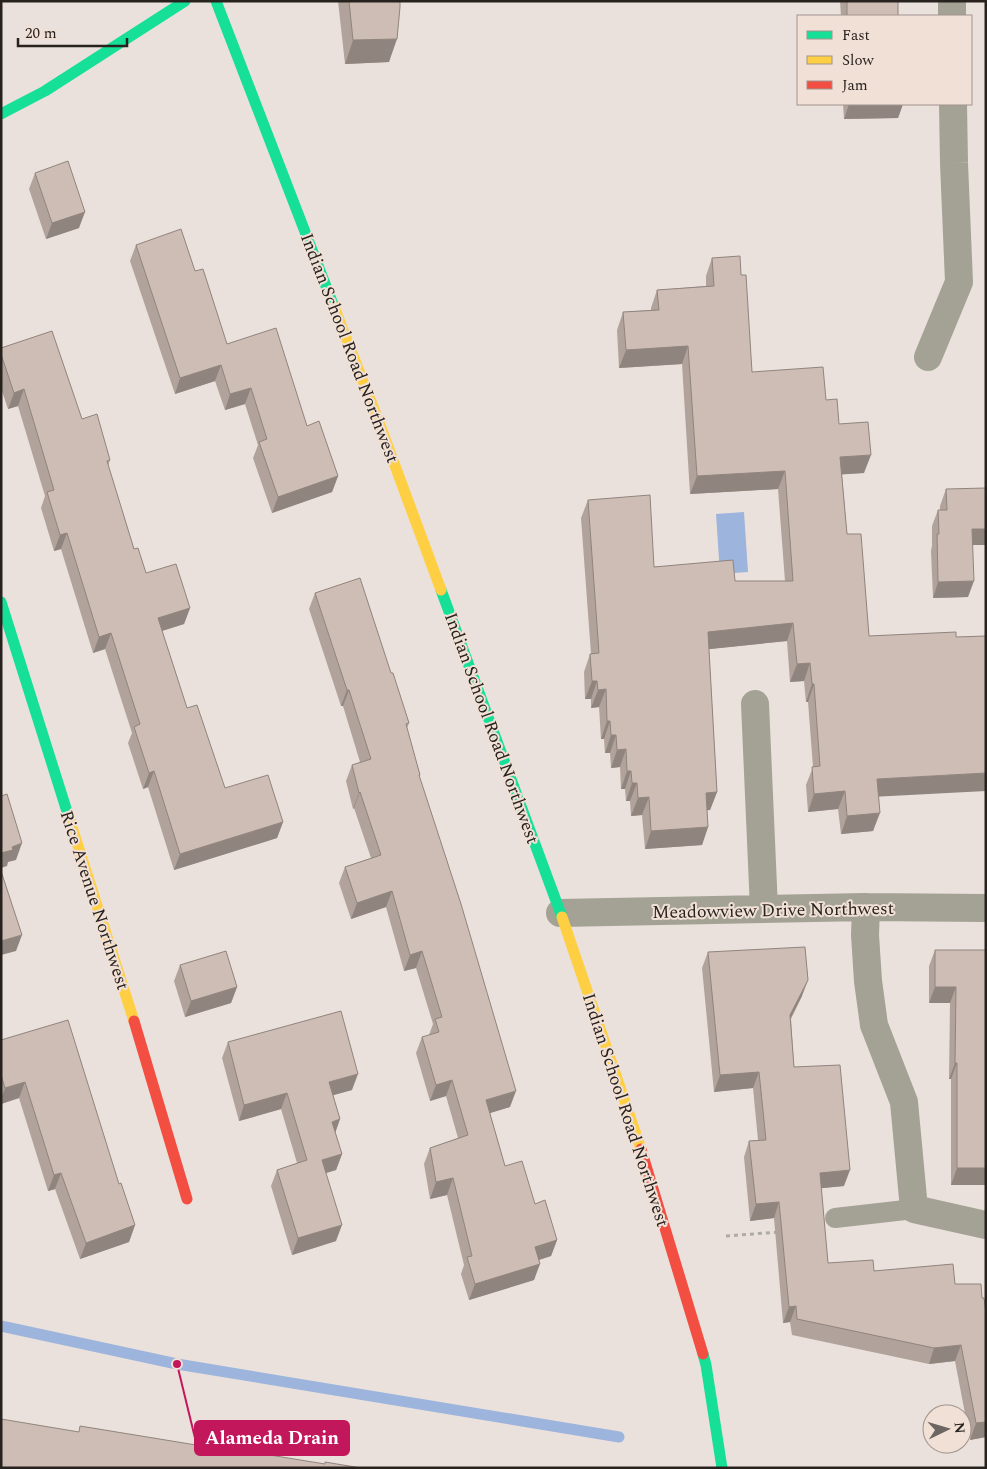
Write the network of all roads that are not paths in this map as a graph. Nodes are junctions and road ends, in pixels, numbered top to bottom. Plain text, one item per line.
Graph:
1 (186, 1) edge
2 (216, 1) edge
3 (952, 1) edge
4 (952, 15) edge
5 (953, 105) edge
6 (1, 114) edge
7 (928, 357) dead end
8 (1, 602) edge
9 (754, 704) dead end
10 (866, 908) junction
11 (986, 908) edge
12 (764, 910) junction
13 (560, 914) junction
14 (187, 1199) dead end
15 (914, 1209) junction
16 (835, 1218) dead end
17 (986, 1225) edge
18 (722, 1468) edge

1 - 6 main road
2 - 13 main road, Indian School Road Northwest
3 - 4 street
5 - 7 street
8 - 14 main road, Rice Avenue Northwest
9 - 12 street
10 - 11 street, Meadowview Drive Northwest
10 - 12 street, Meadowview Drive Northwest
10 - 15 street
12 - 13 street, Meadowview Drive Northwest
13 - 18 main road, Indian School Road Northwest
15 - 16 lane
15 - 17 street

